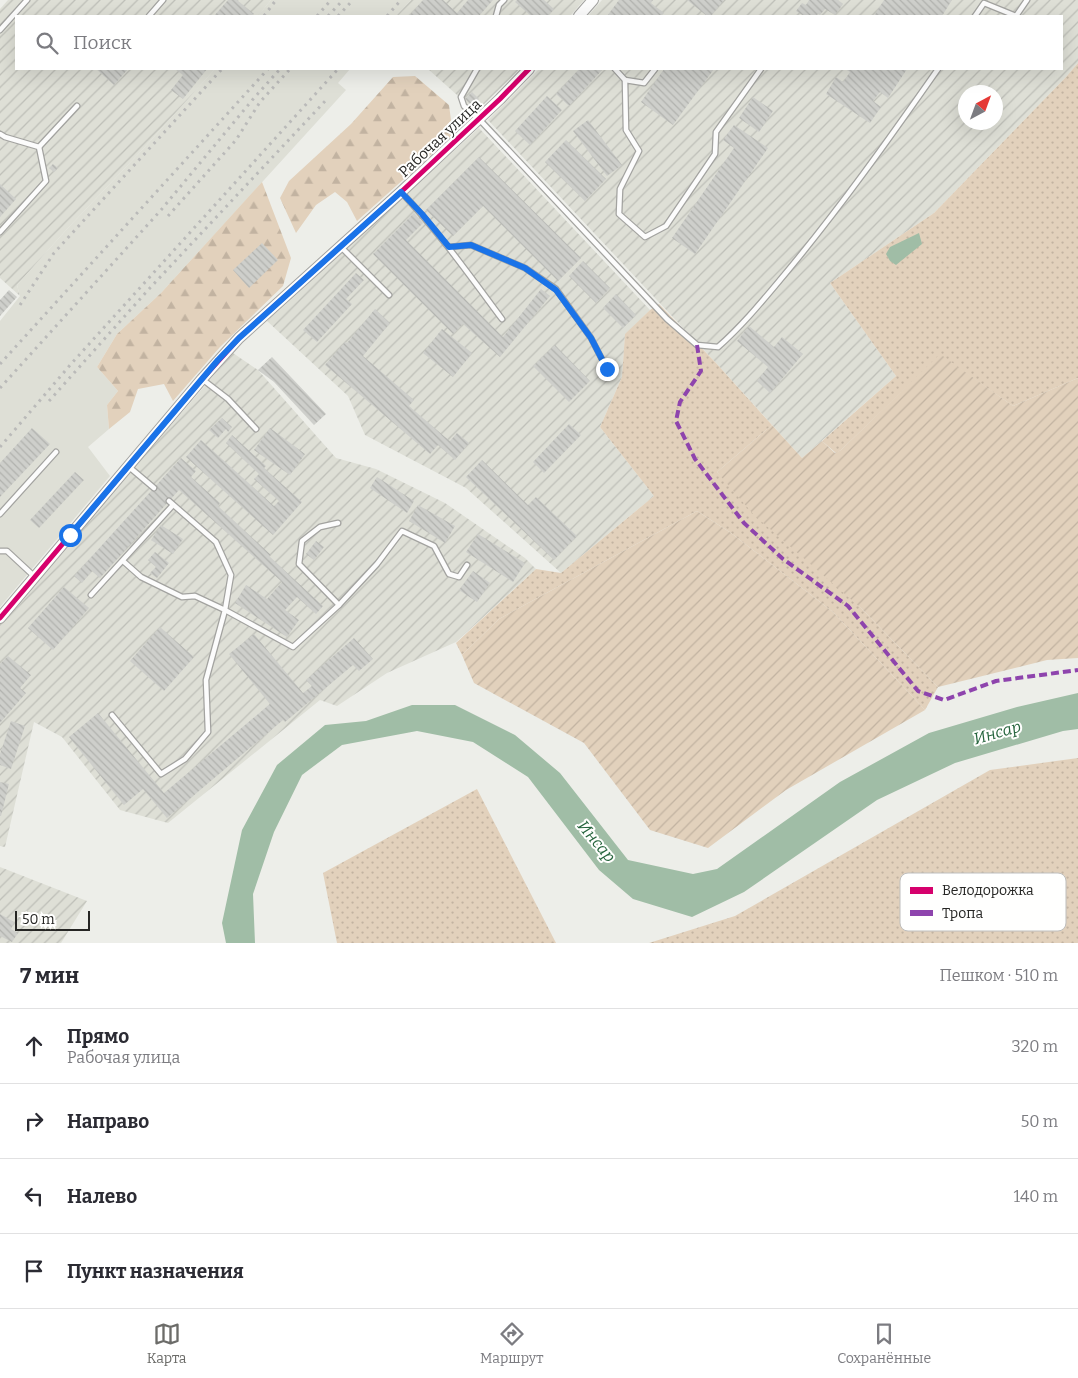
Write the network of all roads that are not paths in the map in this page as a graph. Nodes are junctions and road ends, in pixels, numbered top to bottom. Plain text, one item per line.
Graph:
1 (27, 0) edge
2 (163, 0) edge
3 (504, 0) edge
4 (593, 0) edge
5 (1027, 0) edge
6 (982, 2) edge
7 (150, 15) edge
8 (496, 15) edge
9 (580, 15) edge
10 (976, 15) edge
11 (1014, 15) edge
12 (1017, 15) edge
13 (0, 30) edge
14 (476, 70) edge
15 (528, 70) edge
16 (616, 70) edge
17 (654, 70) edge
18 (760, 70) edge
19 (937, 70) edge
20 (625, 80) junction
21 (77, 106) dead end
22 (479, 119) junction
23 (0, 134) edge
24 (39, 148) junction
25 (401, 192) junction
26 (0, 232) edge
27 (340, 246) junction
28 (449, 247) junction
29 (389, 295) dead end
30 (502, 318) dead end
31 (607, 369) dead end
32 (202, 379) junction
33 (256, 429) dead end
34 (56, 452) dead end
35 (128, 466) junction
36 (154, 488) dead end
37 (0, 514) edge
38 (338, 524) dead end
39 (0, 551) edge
40 (123, 561) junction
41 (466, 565) dead end
42 (35, 577) junction
43 (91, 595) dead end
44 (338, 605) junction
45 (225, 610) junction
46 (0, 618) edge
47 (112, 715) dead end

1 - 13 lane
2 - 7 lane
3 - 8 lane
4 - 9 street
5 - 12 lane
6 - 10 lane
6 - 11 lane
14 - 22 lane
15 - 22 street, Рабочая улица
16 - 20 lane
17 - 20 lane
18 - 20 lane
19 - 22 lane
21 - 24 lane
22 - 25 street, Рабочая улица
23 - 24 lane
24 - 26 lane
25 - 27 street, Рабочая улица
25 - 28 lane
27 - 29 lane
27 - 32 street, Рабочая улица
28 - 30 lane
28 - 31 lane
32 - 33 lane
32 - 35 street, Рабочая улица
34 - 37 lane
35 - 36 lane
35 - 42 street, Рабочая улица
38 - 44 lane
39 - 42 lane
40 - 43 lane
40 - 45 lane
40 - 45 lane
41 - 44 lane
42 - 46 street, Рабочая улица
44 - 45 lane
45 - 47 lane

